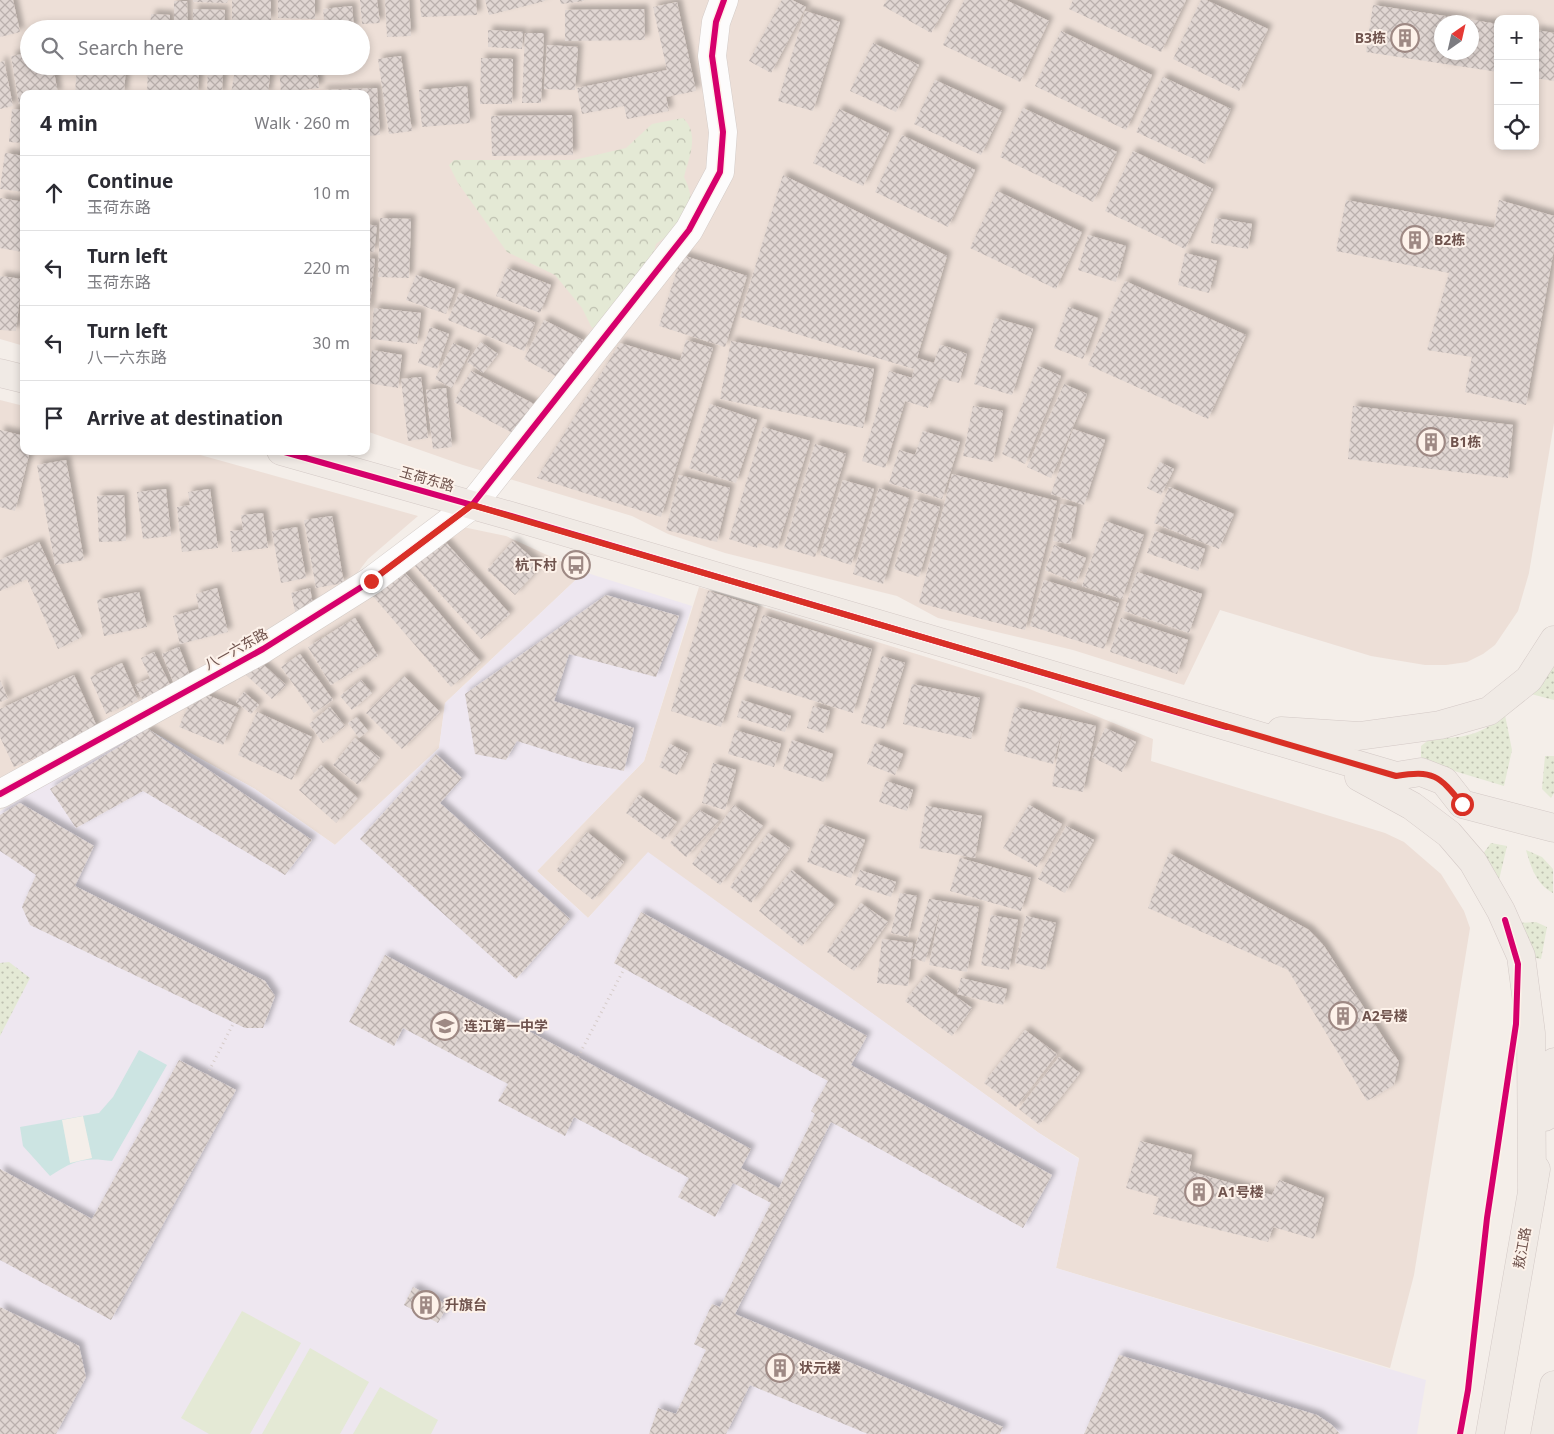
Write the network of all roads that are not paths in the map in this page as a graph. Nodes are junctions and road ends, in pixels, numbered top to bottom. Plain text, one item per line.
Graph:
1 (724, 0) edge
2 (0, 372) edge
3 (20, 378) edge
4 (295, 455) edge
5 (472, 505) junction
6 (1554, 640) edge
7 (1227, 727) junction
8 (0, 794) edge
9 (1462, 804) junction
10 (1437, 825) junction
11 (1554, 828) edge
12 (1554, 1062) edge
13 (1532, 1188) junction
14 (1554, 1385) edge
15 (1490, 1434) edge
16 (1545, 1434) edge

1 - 5 street, 八一六东路
2 - 3 main road
4 - 5 main road, 玉荷东路
5 - 7 main road, 玉荷东路
5 - 8 street, 八一六东路
6 - 7 main road
7 - 9 main road, 玉荷东路
7 - 10 main road
9 - 10 main road
9 - 11 main road
10 - 13 main road
12 - 13 main road, 敖江路
13 - 15 main road, 敖江路
14 - 16 main road

